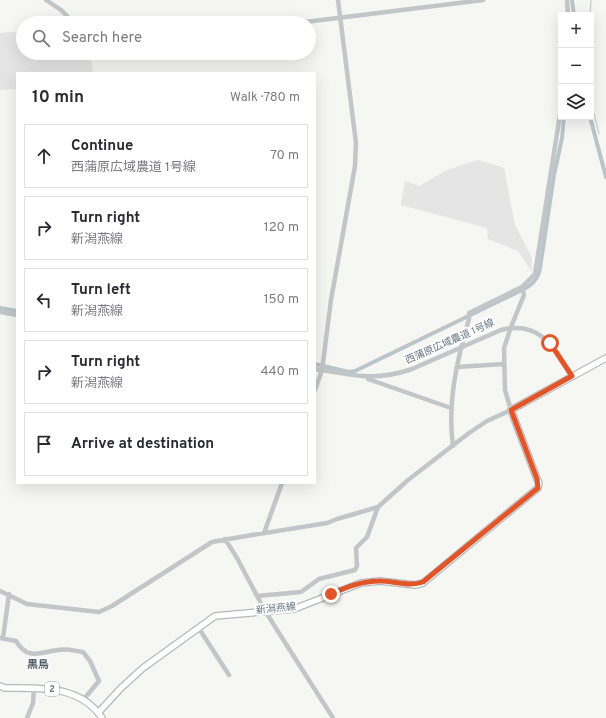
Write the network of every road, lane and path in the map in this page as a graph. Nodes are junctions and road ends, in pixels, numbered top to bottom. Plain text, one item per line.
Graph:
1 (46, 0) edge
2 (338, 0) edge
3 (483, 0) edge
4 (567, 0) edge
5 (568, 12) edge
6 (67, 16) edge
7 (341, 17) junction
8 (316, 20) edge
9 (559, 120) edge
10 (522, 287) junction
11 (0, 312) edge
12 (16, 315) edge
13 (511, 327) junction
14 (462, 347) junction
15 (606, 358) edge
16 (504, 364) junction
17 (457, 367) junction
18 (316, 369) edge
19 (322, 370) junction
20 (572, 376) junction
21 (366, 377) junction
22 (316, 387) edge
23 (451, 408) junction
24 (511, 410) junction
25 (453, 446) junction
26 (282, 484) edge
27 (378, 507) junction
28 (264, 533) junction
29 (225, 540) junction
30 (0, 590) edge
31 (9, 594) junction
32 (257, 596) junction
33 (265, 611) junction
34 (198, 627) junction
35 (1, 638) edge
36 (229, 675) dead end
37 (0, 686) edge
38 (34, 688) junction
39 (84, 699) junction
40 (98, 716) edge
41 (28, 718) edge
42 (333, 718) edge

1 - 6 street
2 - 7 street
3 - 7 street
4 - 5 street
7 - 8 street
7 - 19 street
9 - 10 street
10 - 13 street
10 - 14 street
11 - 12 street
13 - 14 street, 西蒲原広域農道 1号線
13 - 16 street
13 - 20 street, 西蒲原広域農道 1号線
14 - 17 street
14 - 21 street, 西蒲原広域農道 1号線
15 - 20 main road
16 - 17 street
16 - 24 street
17 - 23 street
18 - 19 street, 西蒲原広域農道 1号線
19 - 21 street, 西蒲原広域農道 1号線
19 - 22 street
20 - 24 main road
21 - 23 street
23 - 25 street
24 - 25 street
24 - 33 main road, 新潟燕線
25 - 27 street
26 - 28 street
27 - 28 street
27 - 32 street
28 - 29 street
29 - 31 street
29 - 32 street
30 - 31 street
31 - 35 street
32 - 33 street
33 - 34 main road, 新潟燕線
33 - 42 street
34 - 36 street
34 - 40 main road, 新潟燕線
35 - 39 street
37 - 38 main road, 2
38 - 39 main road, 2
38 - 41 street
39 - 40 main road, 2

